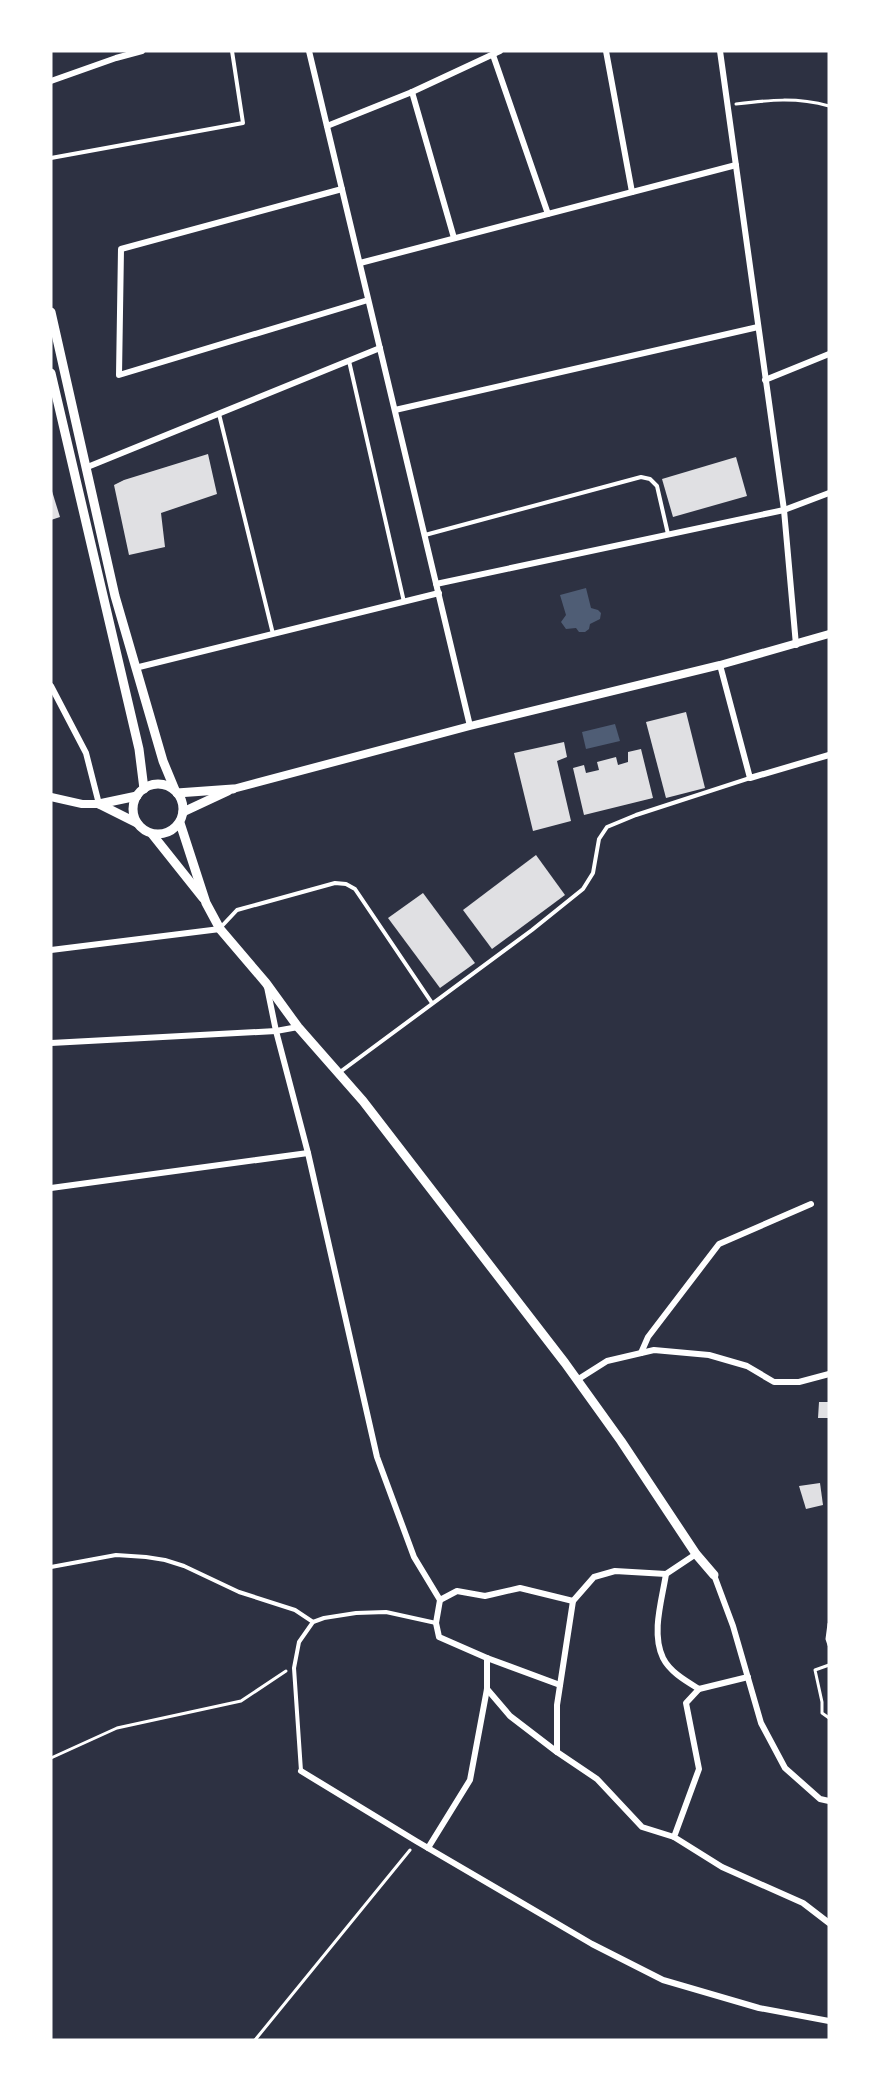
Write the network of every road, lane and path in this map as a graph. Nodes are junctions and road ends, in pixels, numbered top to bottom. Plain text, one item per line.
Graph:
1 (142, 51) edge
2 (232, 51) edge
3 (309, 51) edge
4 (500, 51) edge
5 (606, 51) edge
6 (720, 51) edge
7 (493, 56) junction
8 (51, 81) edge
9 (412, 92) junction
10 (728, 105) junction
11 (829, 106) edge
12 (327, 126) junction
13 (51, 158) edge
14 (736, 165) junction
15 (342, 189) junction
16 (632, 192) junction
17 (548, 214) junction
18 (454, 238) junction
19 (360, 263) junction
20 (368, 300) junction
21 (51, 312) edge
22 (758, 327) junction
23 (380, 348) junction
24 (829, 354) edge
25 (349, 361) junction
26 (51, 373) edge
27 (765, 380) junction
28 (395, 410) junction
29 (219, 414) junction
30 (85, 468) junction
31 (829, 494) edge
32 (784, 510) junction
33 (425, 535) junction
34 (668, 535) junction
35 (436, 584) junction
36 (439, 593) junction
37 (404, 602) junction
38 (273, 634) junction
39 (829, 634) edge
40 (796, 645) junction
41 (720, 665) junction
42 (135, 668) junction
43 (51, 686) edge
44 (470, 726) junction
45 (829, 755) edge
46 (750, 778) junction
47 (144, 789) junction
48 (233, 789) junction
49 (176, 791) junction
50 (137, 796) junction
51 (51, 797) edge
52 (99, 804) junction
53 (183, 812) junction
54 (180, 822) junction
55 (138, 823) junction
56 (152, 834) junction
57 (206, 903) junction
58 (220, 929) junction
59 (51, 950) edge
60 (266, 983) junction
61 (432, 1003) junction
62 (298, 1027) junction
63 (276, 1030) junction
64 (51, 1043) edge
65 (338, 1073) junction
66 (308, 1153) junction
67 (51, 1188) edge
68 (811, 1204) dead end
69 (641, 1353) junction
70 (829, 1374) edge
71 (577, 1380) junction
72 (696, 1554) junction
73 (51, 1567) edge
74 (666, 1574) junction
75 (714, 1575) joint
76 (440, 1600) junction
77 (573, 1601) junction
78 (313, 1622) junction
79 (436, 1623) junction
80 (829, 1624) edge
81 (829, 1645) edge
82 (488, 1658) junction
83 (829, 1665) edge
84 (294, 1668) junction
85 (748, 1677) junction
86 (560, 1685) junction
87 (487, 1689) junction
88 (699, 1689) junction
89 (829, 1718) edge
90 (557, 1752) junction
91 (51, 1758) edge
92 (301, 1771) joint
93 (829, 1801) edge
94 (674, 1837) junction
95 (416, 1841) junction
96 (428, 1848) junction
97 (829, 1923) edge
98 (829, 2021) edge
99 (255, 2040) edge

1 - 8 street
2 - 13 lane
3 - 12 street
4 - 7 street
5 - 16 street
6 - 10 street
7 - 9 street
7 - 17 street
9 - 12 street
9 - 18 street
10 - 11 path
10 - 14 street
12 - 15 street
14 - 16 street
14 - 22 street
15 - 19 street
15 - 20 street
16 - 17 street
17 - 18 street
18 - 19 street
19 - 20 street
20 - 23 street
21 - 30 main road
22 - 27 street
22 - 28 street
23 - 25 street
23 - 28 street
24 - 27 street
25 - 29 street
25 - 37 lane
26 - 47 main road
27 - 32 street
28 - 33 street
29 - 30 street
29 - 38 lane
30 - 42 main road
31 - 32 street
32 - 34 street
32 - 40 street
33 - 34 lane
33 - 35 street
34 - 35 street
35 - 36 street
36 - 37 street
36 - 44 street
37 - 38 street
38 - 42 street
39 - 40 street
40 - 41 street
41 - 44 street
41 - 46 street
42 - 49 main road
43 - 52 street
44 - 48 street
45 - 46 street
46 - 61 lane
47 - 49 main road
47 - 50 main road
48 - 49 main road
48 - 53 main road
49 - 53 main road
50 - 52 main road
50 - 55 main road
51 - 52 street
52 - 55 main road
53 - 54 main road
54 - 56 main road
54 - 57 main road
55 - 56 main road
56 - 57 main road
57 - 58 main road
58 - 59 street
58 - 60 main road
58 - 61 lane
60 - 62 main road
60 - 63 street
61 - 65 lane
62 - 63 street
62 - 65 main road
63 - 64 street
63 - 66 street
65 - 71 main road
66 - 67 street
66 - 76 street
68 - 69 street
69 - 70 street
69 - 71 street
71 - 72 main road
72 - 74 street
72 - 75 main road
73 - 78 lane
74 - 77 street
74 - 88 street
75 - 85 street
76 - 77 street
76 - 79 street
77 - 86 street
78 - 79 lane
78 - 84 lane
79 - 82 street
80 - 81 path
82 - 86 street
82 - 87 street
83 - 89 path
84 - 91 path
84 - 92 lane
85 - 88 street
85 - 93 street
86 - 90 street
87 - 90 street
87 - 96 street
88 - 94 street
90 - 94 street
92 - 95 street
94 - 97 street
95 - 96 street
95 - 99 path
96 - 98 street

